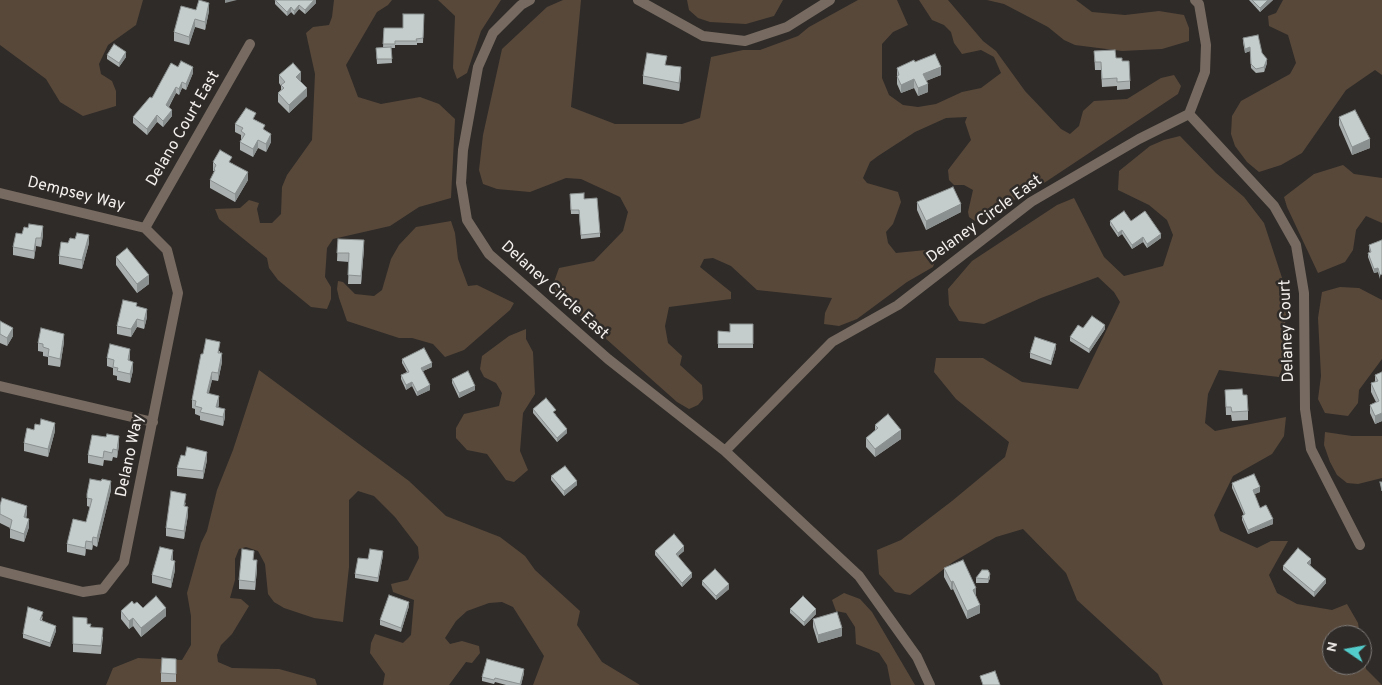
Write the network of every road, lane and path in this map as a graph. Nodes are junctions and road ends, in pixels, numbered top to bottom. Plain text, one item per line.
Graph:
1 (530, 0) edge
2 (638, 0) edge
3 (830, 0) edge
4 (1195, 0) edge
5 (250, 44) dead end
6 (1189, 114) junction
7 (0, 193) edge
8 (145, 228) junction
9 (0, 386) edge
10 (153, 422) junction
11 (725, 451) junction
12 (1360, 544) dead end
13 (0, 572) edge
14 (930, 685) edge

1 - 11 street, Delaney Circle East
2 - 3 street
4 - 6 street
5 - 8 street, Delano Court East
6 - 11 street, Delaney Circle East
6 - 12 street, Delaney Court
7 - 8 street, Dempsey Way
8 - 10 street, Delano Way
9 - 10 street
10 - 13 street, Delano Way
11 - 14 street, Delaney Circle East

